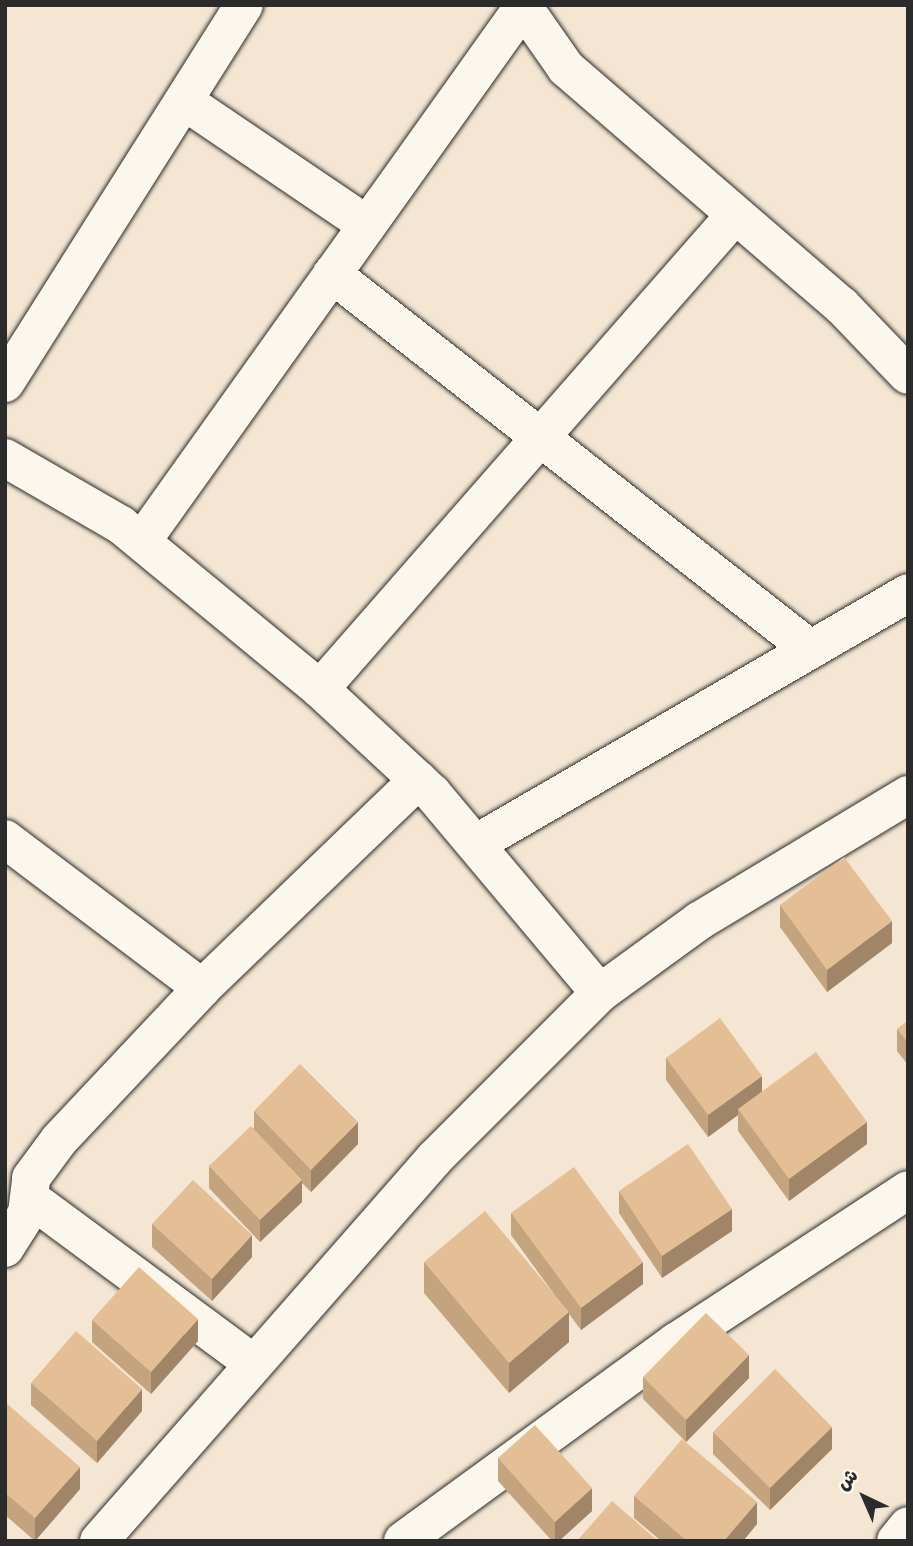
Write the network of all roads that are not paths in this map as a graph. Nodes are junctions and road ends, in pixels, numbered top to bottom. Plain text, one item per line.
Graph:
1 (244, 5) edge
2 (522, 6) edge
3 (184, 101) junction
4 (735, 215) junction
5 (367, 225) junction
6 (332, 274) junction
7 (908, 375) edge
8 (5, 383) edge
9 (536, 440) junction
10 (5, 458) edge
11 (142, 541) junction
12 (908, 593) edge
13 (810, 649) junction
14 (320, 690) junction
15 (418, 780) junction
16 (908, 796) edge
17 (5, 839) edge
18 (477, 843) junction
19 (202, 988) junction
20 (600, 993) junction
21 (908, 1190) edge
22 (32, 1199) junction
23 (5, 1248) edge
24 (253, 1363) junction
25 (908, 1526) edge
26 (99, 1541) edge
27 (403, 1541) edge
28 (896, 1541) edge

1 - 3 street
2 - 4 street
2 - 5 street
3 - 5 street
3 - 8 street
4 - 7 street
4 - 9 street
5 - 6 street
6 - 9 street
6 - 11 street
9 - 13 street
9 - 14 street
10 - 11 street
11 - 14 street
12 - 13 street
13 - 18 street
14 - 15 street
15 - 18 street
15 - 19 street
16 - 20 street
17 - 19 street
18 - 20 street
19 - 22 street
20 - 24 street
21 - 27 street
22 - 23 street
22 - 24 street
24 - 26 street
25 - 28 street

